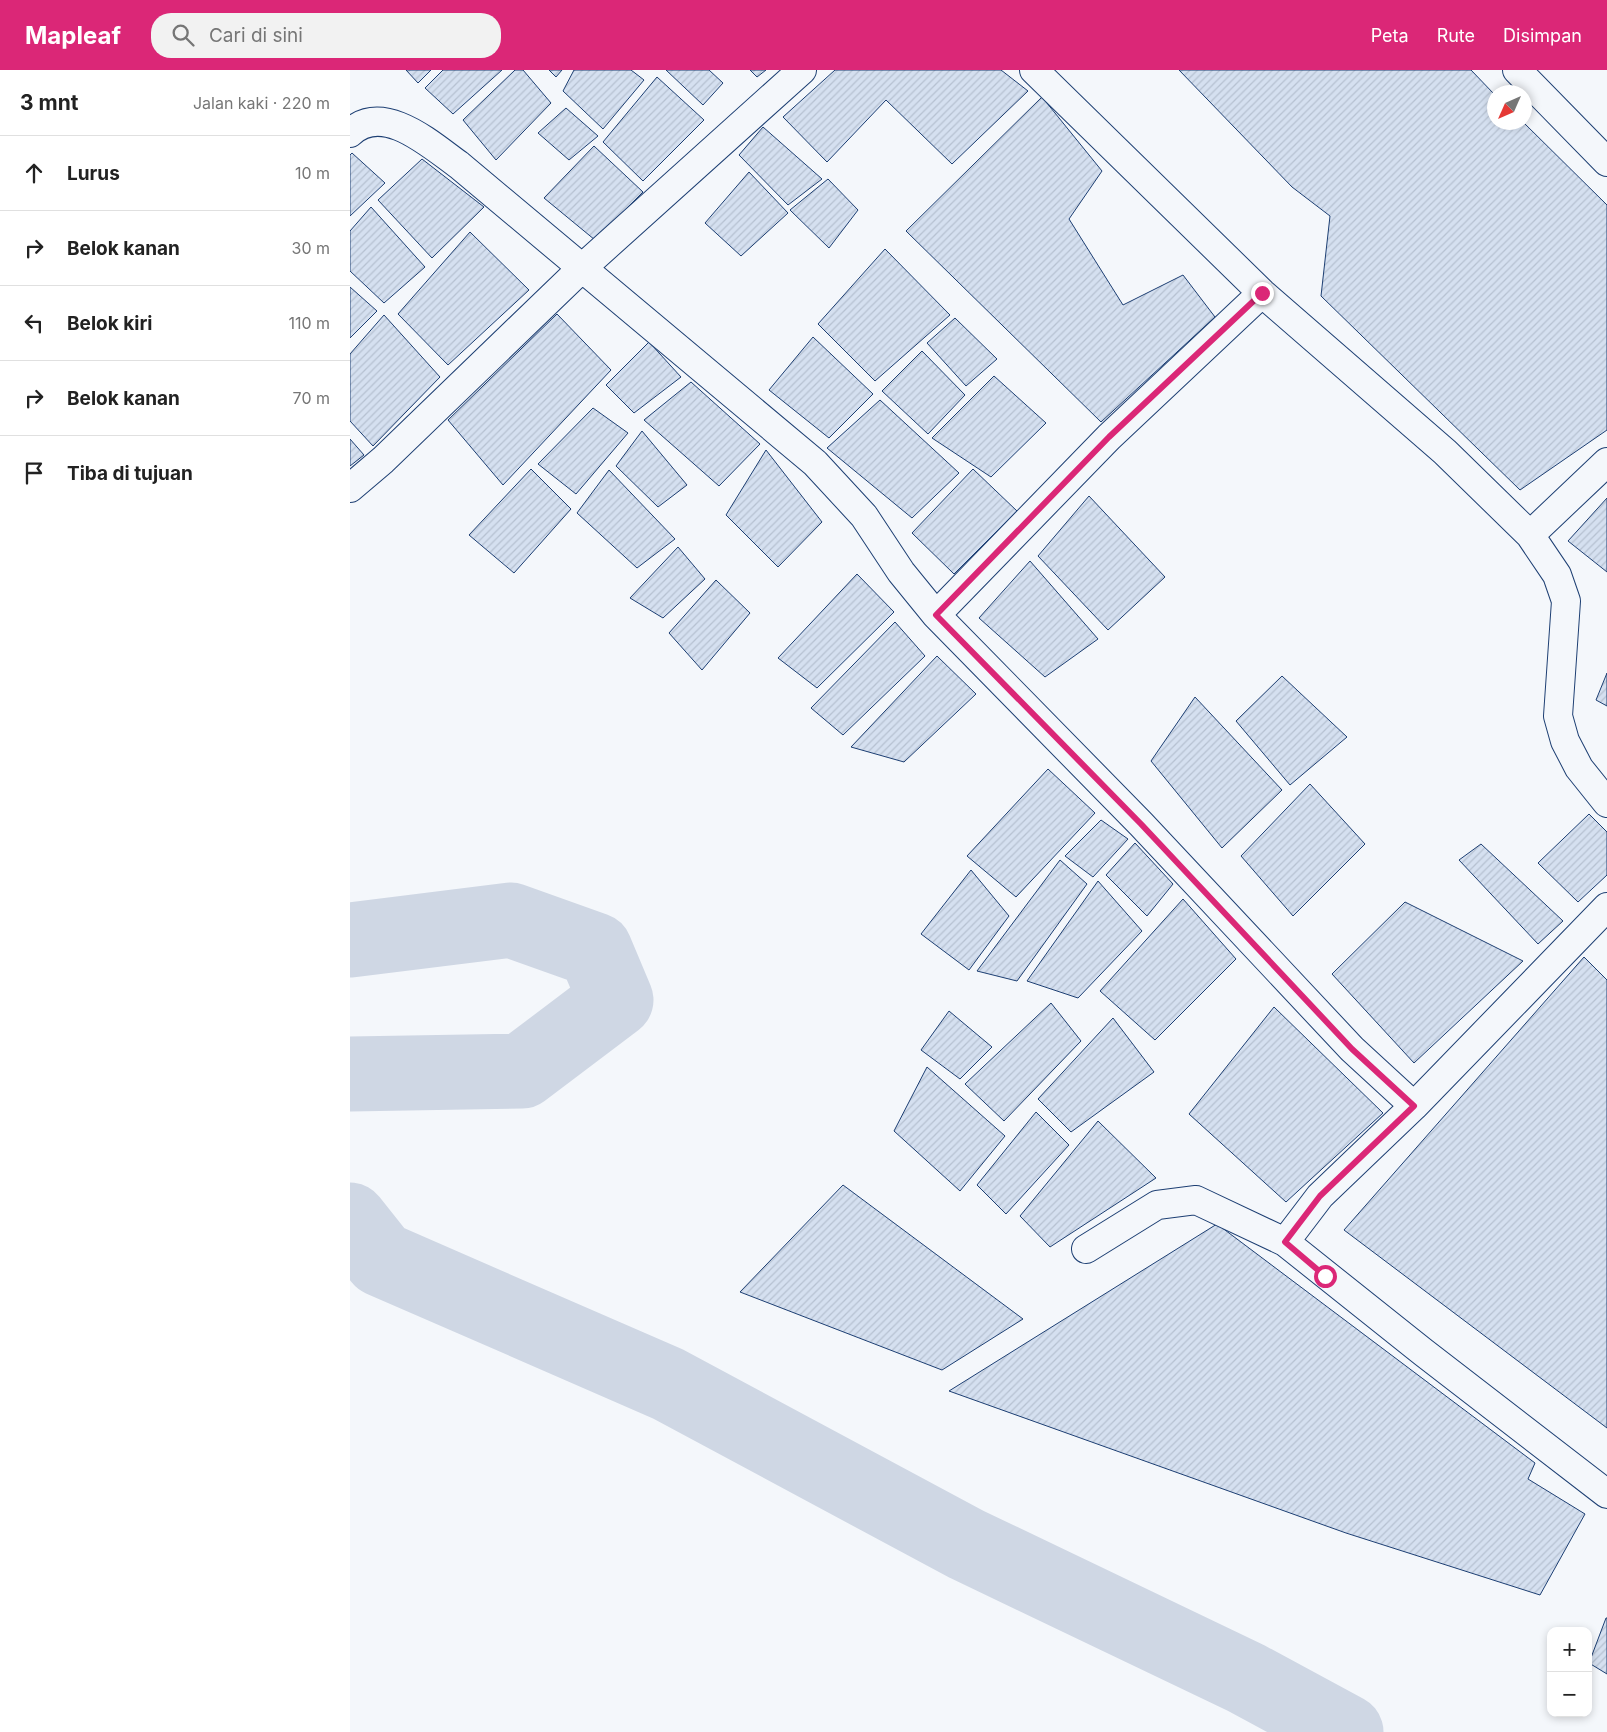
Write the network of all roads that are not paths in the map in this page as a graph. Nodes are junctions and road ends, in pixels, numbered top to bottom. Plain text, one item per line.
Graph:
1 (802, 70) edge
2 (1034, 70) edge
3 (1517, 70) edge
4 (350, 133) edge
5 (1607, 162) edge
6 (582, 268) junction
7 (1262, 293) junction
8 (1607, 462) edge
9 (350, 488) edge
10 (1530, 535) junction
11 (936, 615) junction
12 (1607, 803) edge
13 (1607, 907) edge
14 (1414, 1106) junction
15 (1285, 1242) junction
16 (1086, 1248) dead end
17 (1603, 1483) edge

1 - 6 street
2 - 7 street
3 - 5 street
4 - 6 street
6 - 9 street
6 - 11 street
7 - 10 street
7 - 11 street
8 - 10 street
10 - 12 street
11 - 14 street
13 - 14 street
14 - 15 street
15 - 16 street
15 - 17 street

